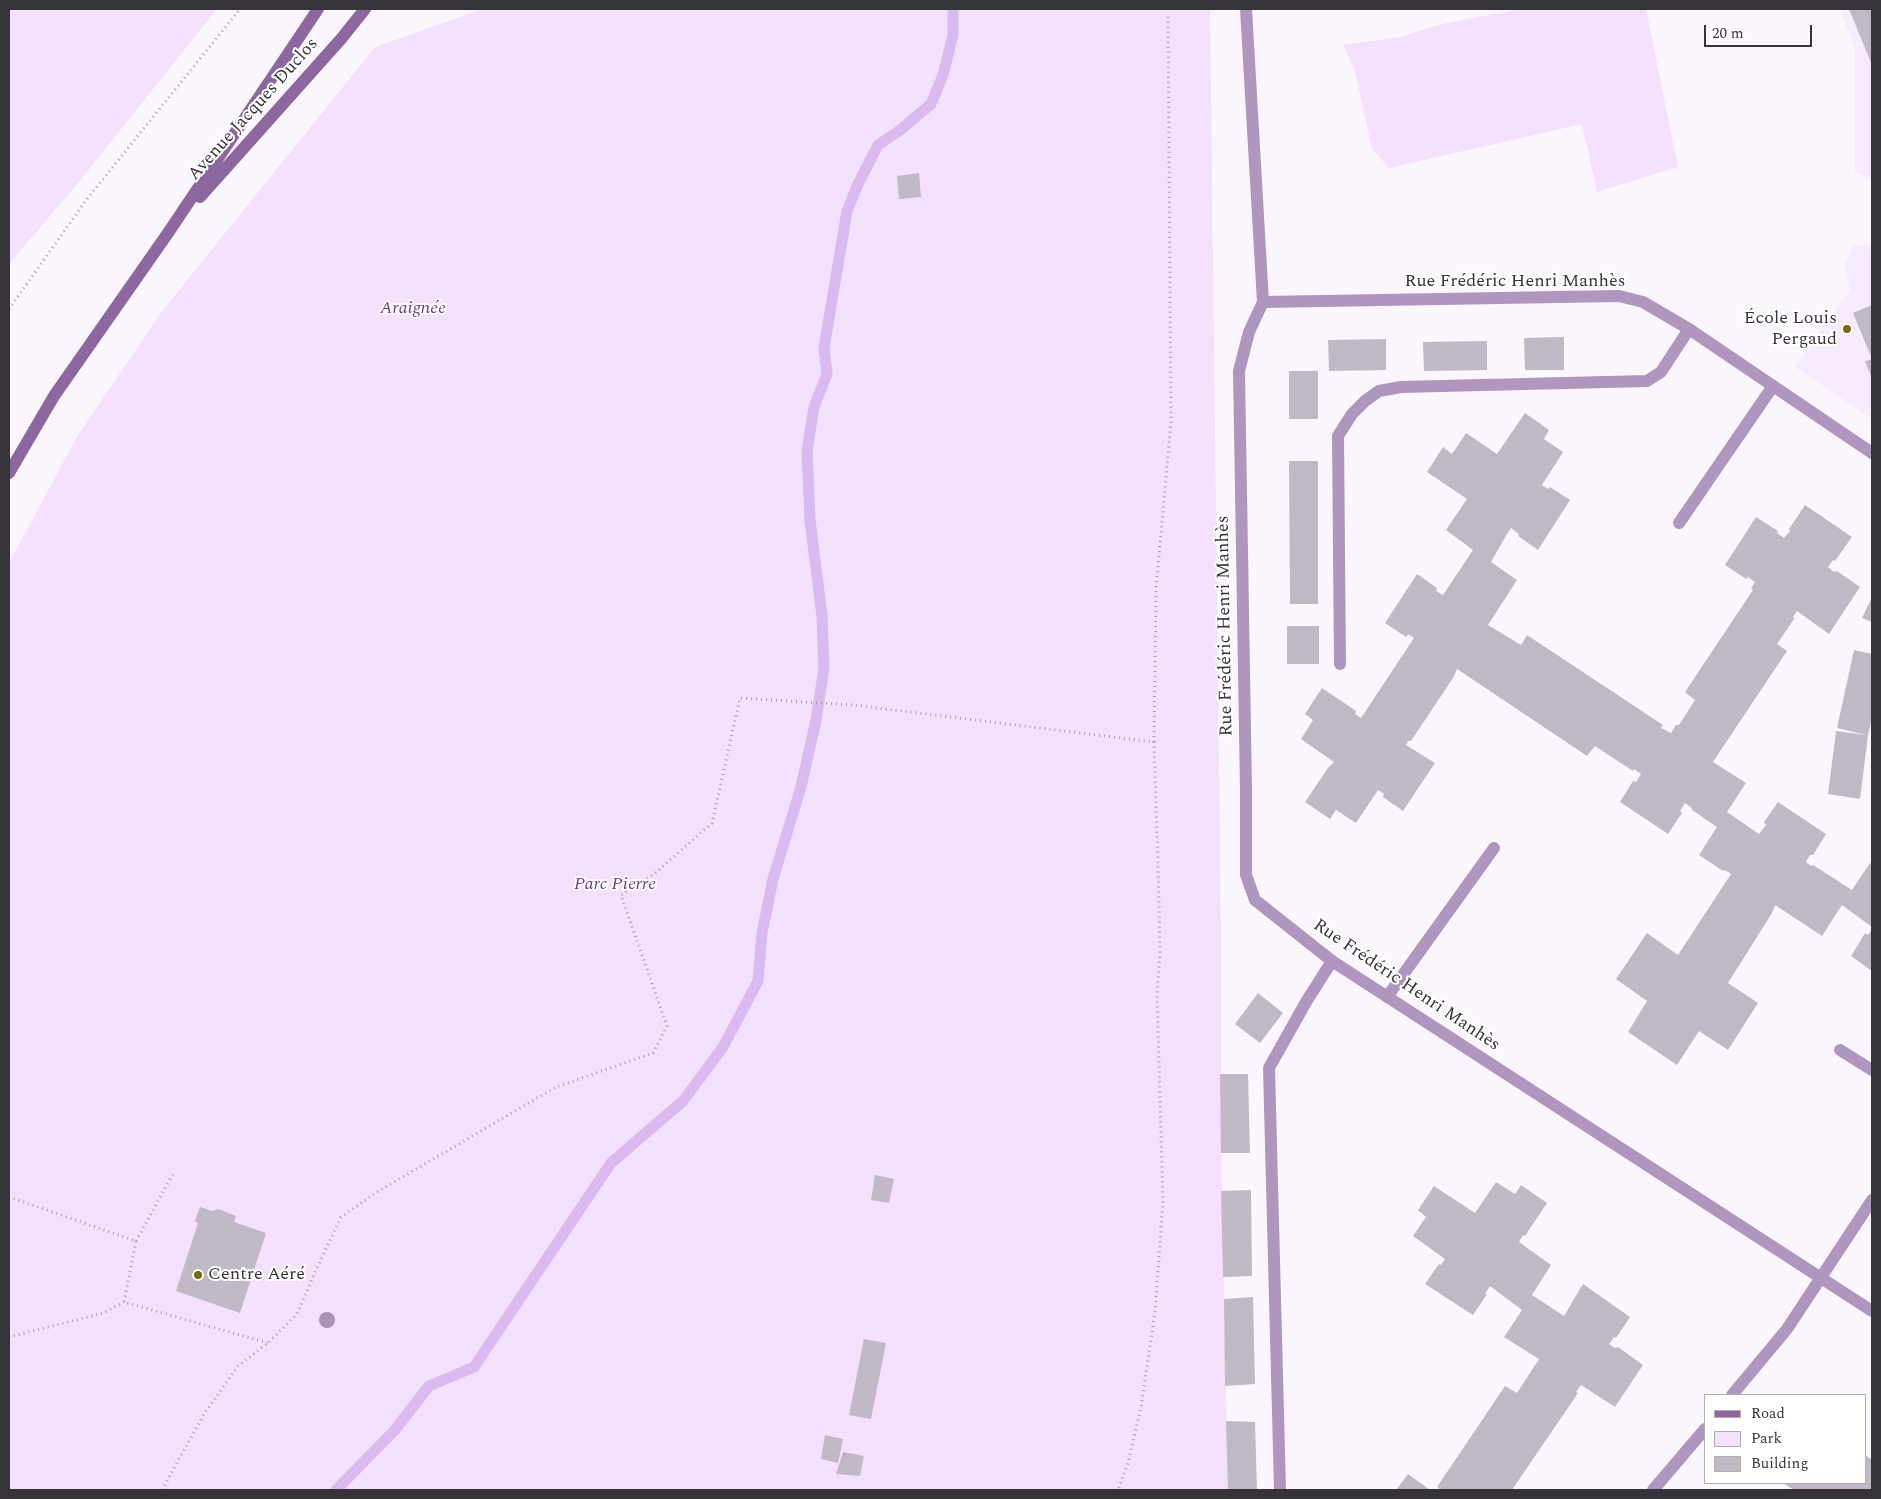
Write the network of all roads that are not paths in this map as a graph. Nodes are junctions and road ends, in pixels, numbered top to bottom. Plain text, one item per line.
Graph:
1 (318, 9) edge
2 (365, 9) edge
3 (1246, 9) edge
4 (168, 232) junction
5 (1263, 302) junction
6 (1690, 329) junction
7 (1773, 386) junction
8 (1872, 452) edge
9 (9, 473) edge
10 (1679, 523) dead end
11 (1340, 664) dead end
12 (1494, 848) dead end
13 (1332, 961) junction
14 (1387, 997) junction
15 (1840, 1050) dead end
16 (1872, 1070) edge
17 (1872, 1200) edge
18 (1821, 1279) junction
19 (1872, 1311) edge
20 (1733, 1394) edge
21 (1704, 1430) edge
22 (1280, 1490) edge
23 (1653, 1490) edge

1 - 4 main road, Avenue Jacques Duclos
2 - 4 main road, Avenue Jacques Duclos
3 - 5 street, Rue Frédéric Henri Manhès
4 - 9 main road, Avenue Jacques Duclos
5 - 6 street, Rue Frédéric Henri Manhès
5 - 13 street, Rue Frédéric Henri Manhès
6 - 7 street, Rue Frédéric Henri Manhès
6 - 11 street
7 - 8 street, Rue Frédéric Henri Manhès
7 - 10 street
12 - 14 street
13 - 14 street, Rue Frédéric Henri Manhès
13 - 22 street
14 - 18 street, Rue Frédéric Henri Manhès
15 - 16 street
17 - 18 street
18 - 19 street, Rue Frédéric Henri Manhès
18 - 20 street
21 - 23 street

